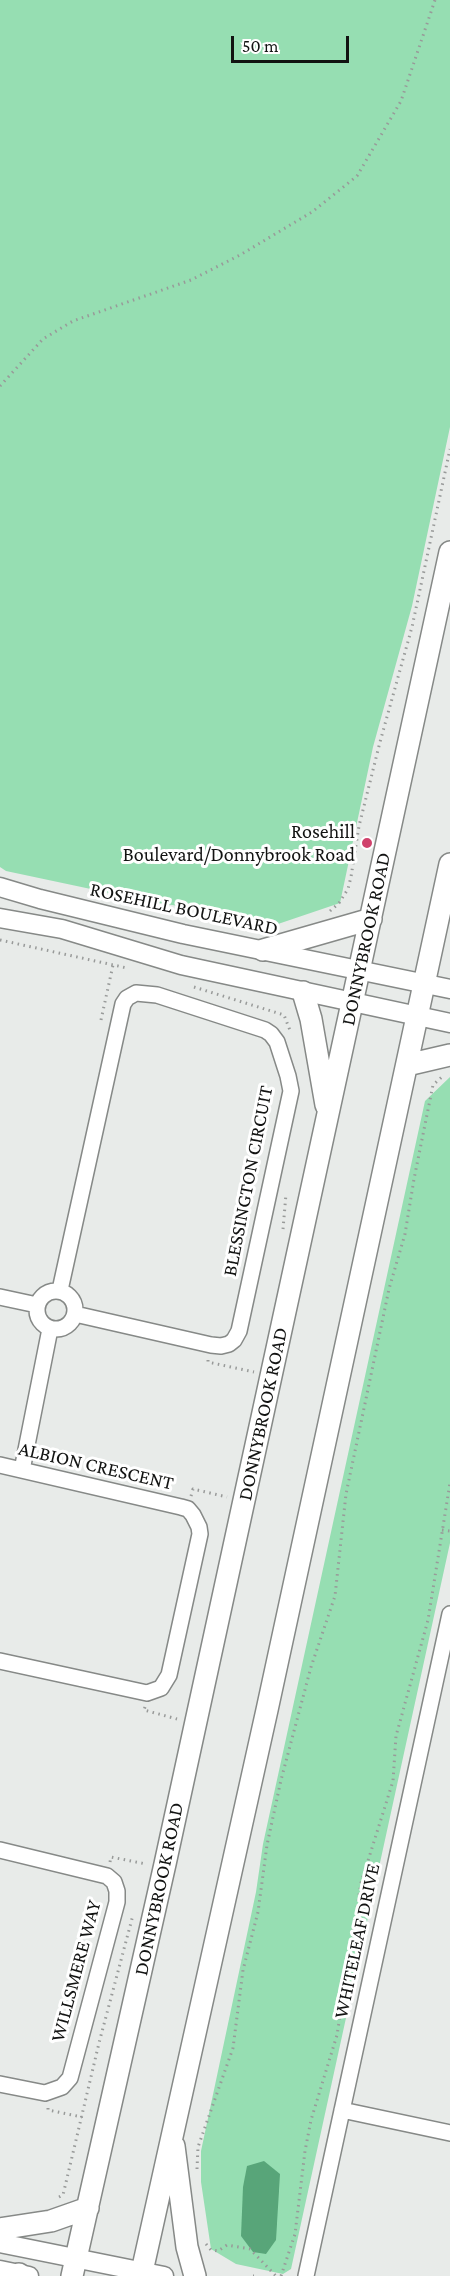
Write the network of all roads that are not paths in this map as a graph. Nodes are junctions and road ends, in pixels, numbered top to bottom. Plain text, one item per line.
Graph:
1 (450, 552) edge
2 (450, 870) edge
3 (0, 887) edge
4 (0, 918) edge
5 (371, 919) junction
6 (263, 950) junction
7 (360, 970) junction
8 (424, 984) junction
9 (450, 989) edge
10 (303, 992) junction
11 (353, 1001) junction
12 (418, 1016) junction
13 (450, 1023) edge
14 (447, 1055) edge
15 (407, 1065) junction
16 (328, 1117) junction
17 (60, 1290) junction
18 (0, 1297) edge
19 (37, 1305) junction
20 (75, 1314) junction
21 (50, 1329) junction
22 (0, 1466) edge
23 (22, 1470) junction
24 (450, 1614) edge
25 (0, 1661) edge
26 (0, 1850) edge
27 (0, 2084) edge
28 (342, 2110) junction
29 (172, 2131) junction
30 (450, 2133) edge
31 (88, 2208) junction
32 (0, 2229) edge
33 (0, 2243) edge
34 (75, 2267) edge
35 (142, 2274) edge
36 (164, 2276) edge
37 (195, 2276) edge
38 (306, 2276) edge

1 - 5 main road, DONNYBROOK ROAD
2 - 8 main road
3 - 6 street, ROSEHILL BOULEVARD
4 - 10 street
5 - 6 main road
5 - 7 main road, DONNYBROOK ROAD
6 - 7 street, ROSEHILL BOULEVARD
7 - 8 street, ROSEHILL BOULEVARD
7 - 11 main road, DONNYBROOK ROAD
8 - 9 street, ROSEHILL BOULEVARD
8 - 12 main road
10 - 11 street
10 - 16 main road
11 - 12 street
11 - 16 main road, DONNYBROOK ROAD
12 - 13 street
12 - 15 main road
14 - 15 main road
15 - 29 main road
16 - 31 main road, DONNYBROOK ROAD
17 - 19 street
17 - 20 street
17 - 20 street, BLESSINGTON CIRCUIT
18 - 19 street
19 - 21 street
20 - 21 street
21 - 23 street
22 - 23 street, ALBION CRESCENT
23 - 25 street, ALBION CRESCENT
24 - 28 street, WHITELEAF DRIVE
26 - 27 street, WILLSMERE WAY
28 - 30 street
28 - 38 street, WHITELEAF DRIVE
29 - 35 main road
29 - 37 main road
31 - 32 main road
31 - 34 main road, DONNYBROOK ROAD
33 - 34 street
34 - 35 street
35 - 36 street

